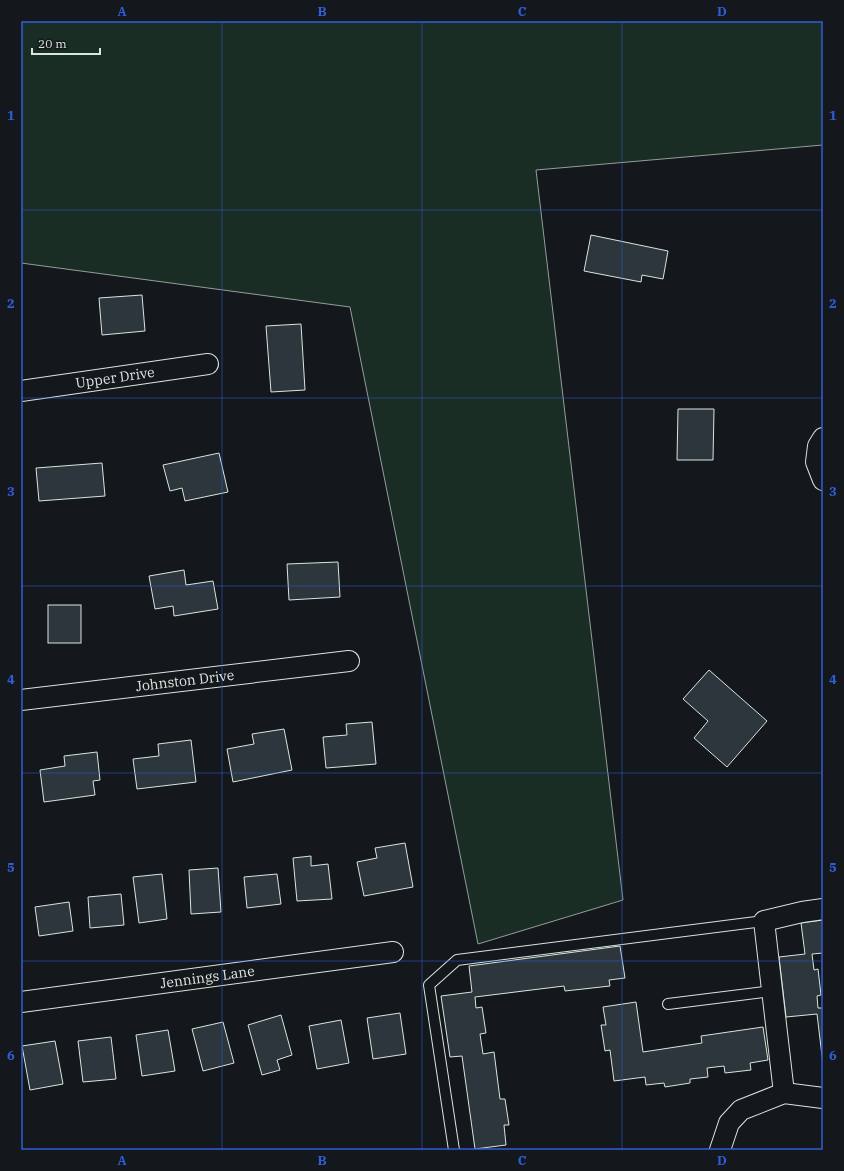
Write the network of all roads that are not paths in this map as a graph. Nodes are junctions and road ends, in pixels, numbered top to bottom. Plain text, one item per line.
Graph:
1 (208, 364) dead end
2 (21, 391) edge
3 (823, 438) edge
4 (823, 480) edge
5 (349, 661) dead end
6 (21, 700) edge
7 (823, 909) edge
8 (764, 921) junction
9 (393, 952) dead end
10 (772, 991) junction
11 (21, 1002) edge
12 (668, 1004) dead end
13 (784, 1093) junction
14 (823, 1098) edge
15 (454, 1150) edge
16 (720, 1150) edge

1 - 2 street, Upper Drive
3 - 4 street
5 - 6 street, Johnston Drive
7 - 8 street
8 - 10 street
8 - 15 lane
9 - 11 street, Jennings Lane
10 - 12 lane
10 - 13 street
13 - 14 street
13 - 16 street

